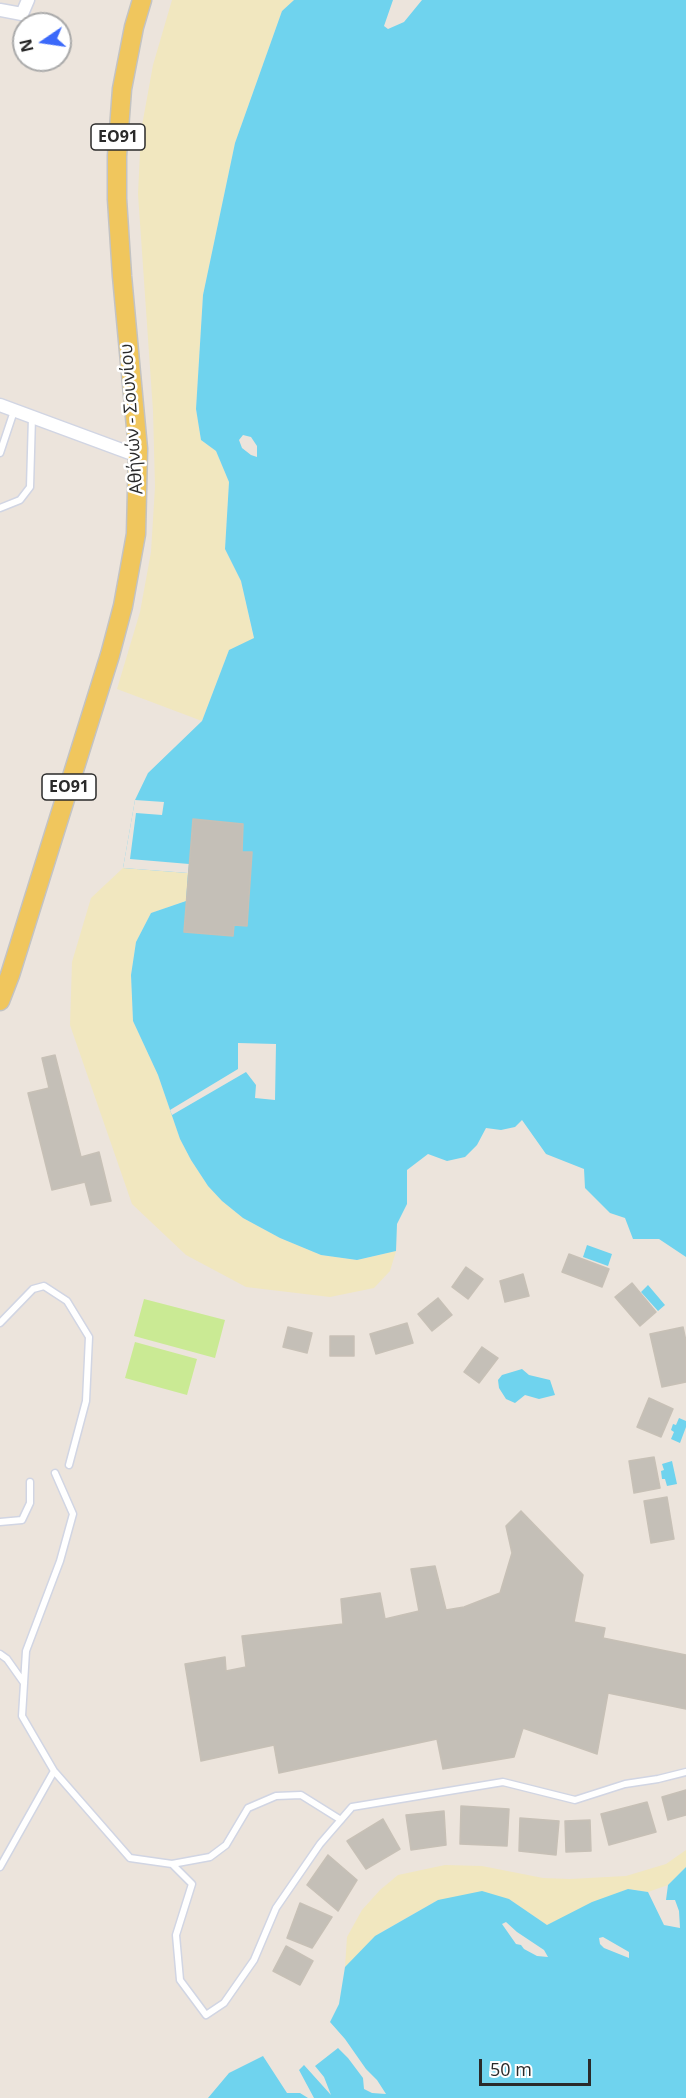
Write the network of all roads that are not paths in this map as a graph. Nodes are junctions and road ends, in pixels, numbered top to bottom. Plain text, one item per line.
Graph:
1 (28, 0) edge
2 (142, 0) edge
3 (0, 10) edge
4 (0, 405) edge
5 (14, 410) junction
6 (32, 417) junction
7 (0, 453) edge
8 (138, 456) junction
9 (0, 508) edge
10 (0, 1001) edge
11 (0, 1323) edge
12 (69, 1465) dead end
13 (55, 1473) dead end
14 (30, 1482) dead end
15 (0, 1522) edge
16 (0, 1654) edge
17 (24, 1684) junction
18 (54, 1771) junction
19 (686, 1772) edge
20 (341, 1820) junction
21 (172, 1864) junction
22 (0, 1867) edge

1 - 3 street
2 - 8 main road, Αθήνών - Σουνίου / ΕΟ91
4 - 5 street
5 - 6 street
5 - 7 lane
6 - 8 street
6 - 9 lane
8 - 10 main road, Αθήνών - Σουνίου / ΕΟ91
11 - 12 lane
13 - 17 lane
14 - 15 lane
16 - 17 lane
17 - 18 lane
18 - 21 lane
18 - 22 lane
19 - 20 lane
20 - 21 lane
20 - 21 lane

